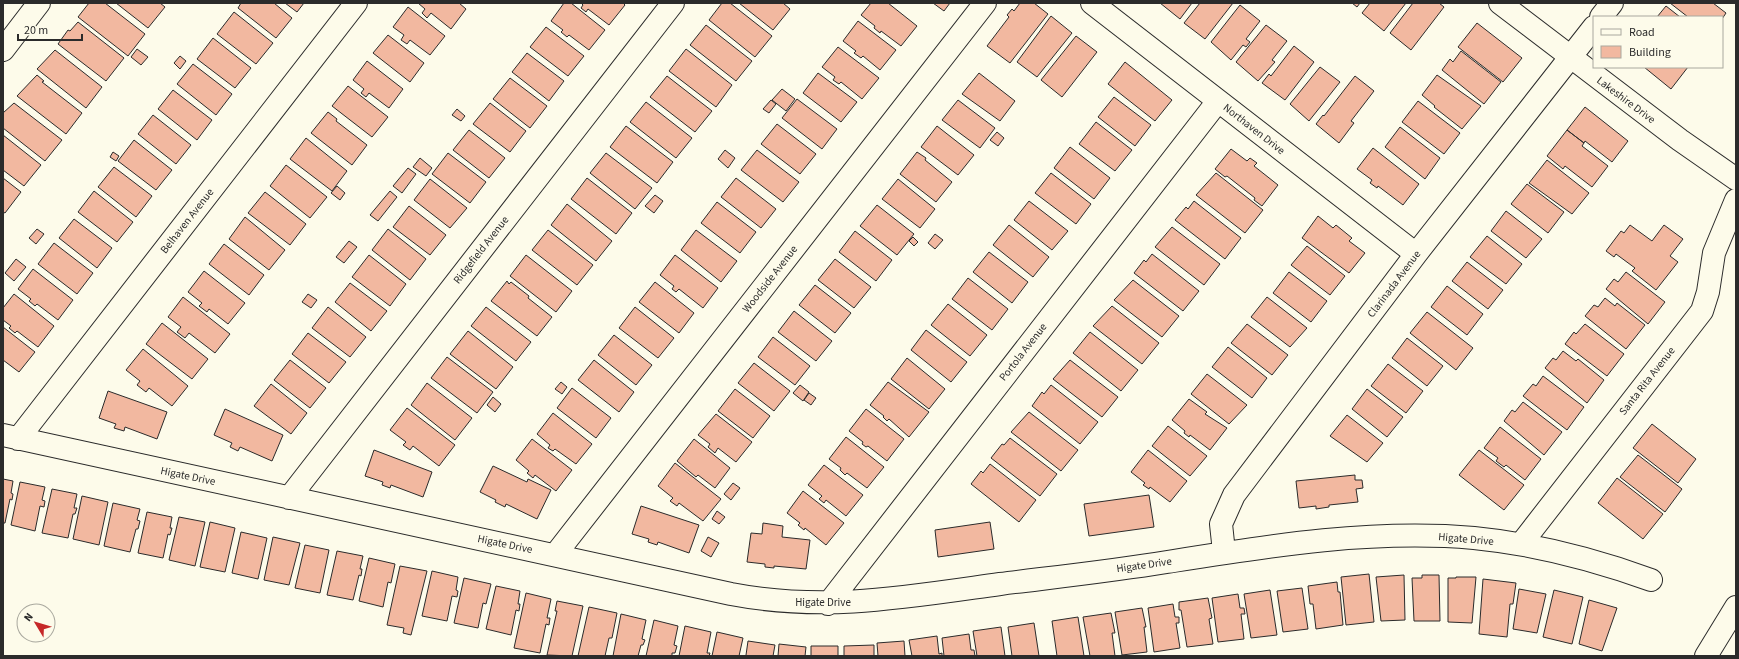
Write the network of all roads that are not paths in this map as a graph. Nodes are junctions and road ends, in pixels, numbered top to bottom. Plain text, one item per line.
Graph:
1 (40, 3) edge
2 (356, 3) edge
3 (673, 3) edge
4 (985, 3) edge
5 (1092, 3) edge
6 (1500, 3) edge
7 (1612, 3) edge
8 (1603, 16) edge
9 (1593, 28) edge
10 (3, 50) edge
11 (1570, 57) junction
12 (1218, 101) junction
13 (1736, 179) edge
14 (1736, 200) edge
15 (1416, 254) junction
16 (11, 437) edge
17 (289, 498) junction
18 (1521, 544) junction
19 (1224, 552) junction
20 (555, 555) junction
21 (1651, 580) dead end
22 (828, 604) junction
23 (1736, 607) edge
24 (1706, 656) edge

1 - 10 main road
2 - 16 main road, Belhaven Avenue
3 - 17 main road, Ridgefield Avenue
4 - 20 main road, Woodside Avenue
5 - 12 main road, Northaven Drive
6 - 11 main road, Lakeshire Drive
7 - 8 main road
9 - 11 main road, Clarinada Avenue
11 - 13 main road, Lakeshire Drive
11 - 15 main road, Clarinada Avenue
12 - 15 main road, Northaven Drive
12 - 22 main road, Portola Avenue
14 - 18 main road, Santa Rita Avenue
15 - 19 main road, Clarinada Avenue
16 - 17 main road, Higate Drive
17 - 20 main road, Higate Drive
18 - 19 main road, Higate Drive
18 - 21 main road, Higate Drive
19 - 22 main road, Higate Drive
20 - 22 main road, Higate Drive
23 - 24 main road

